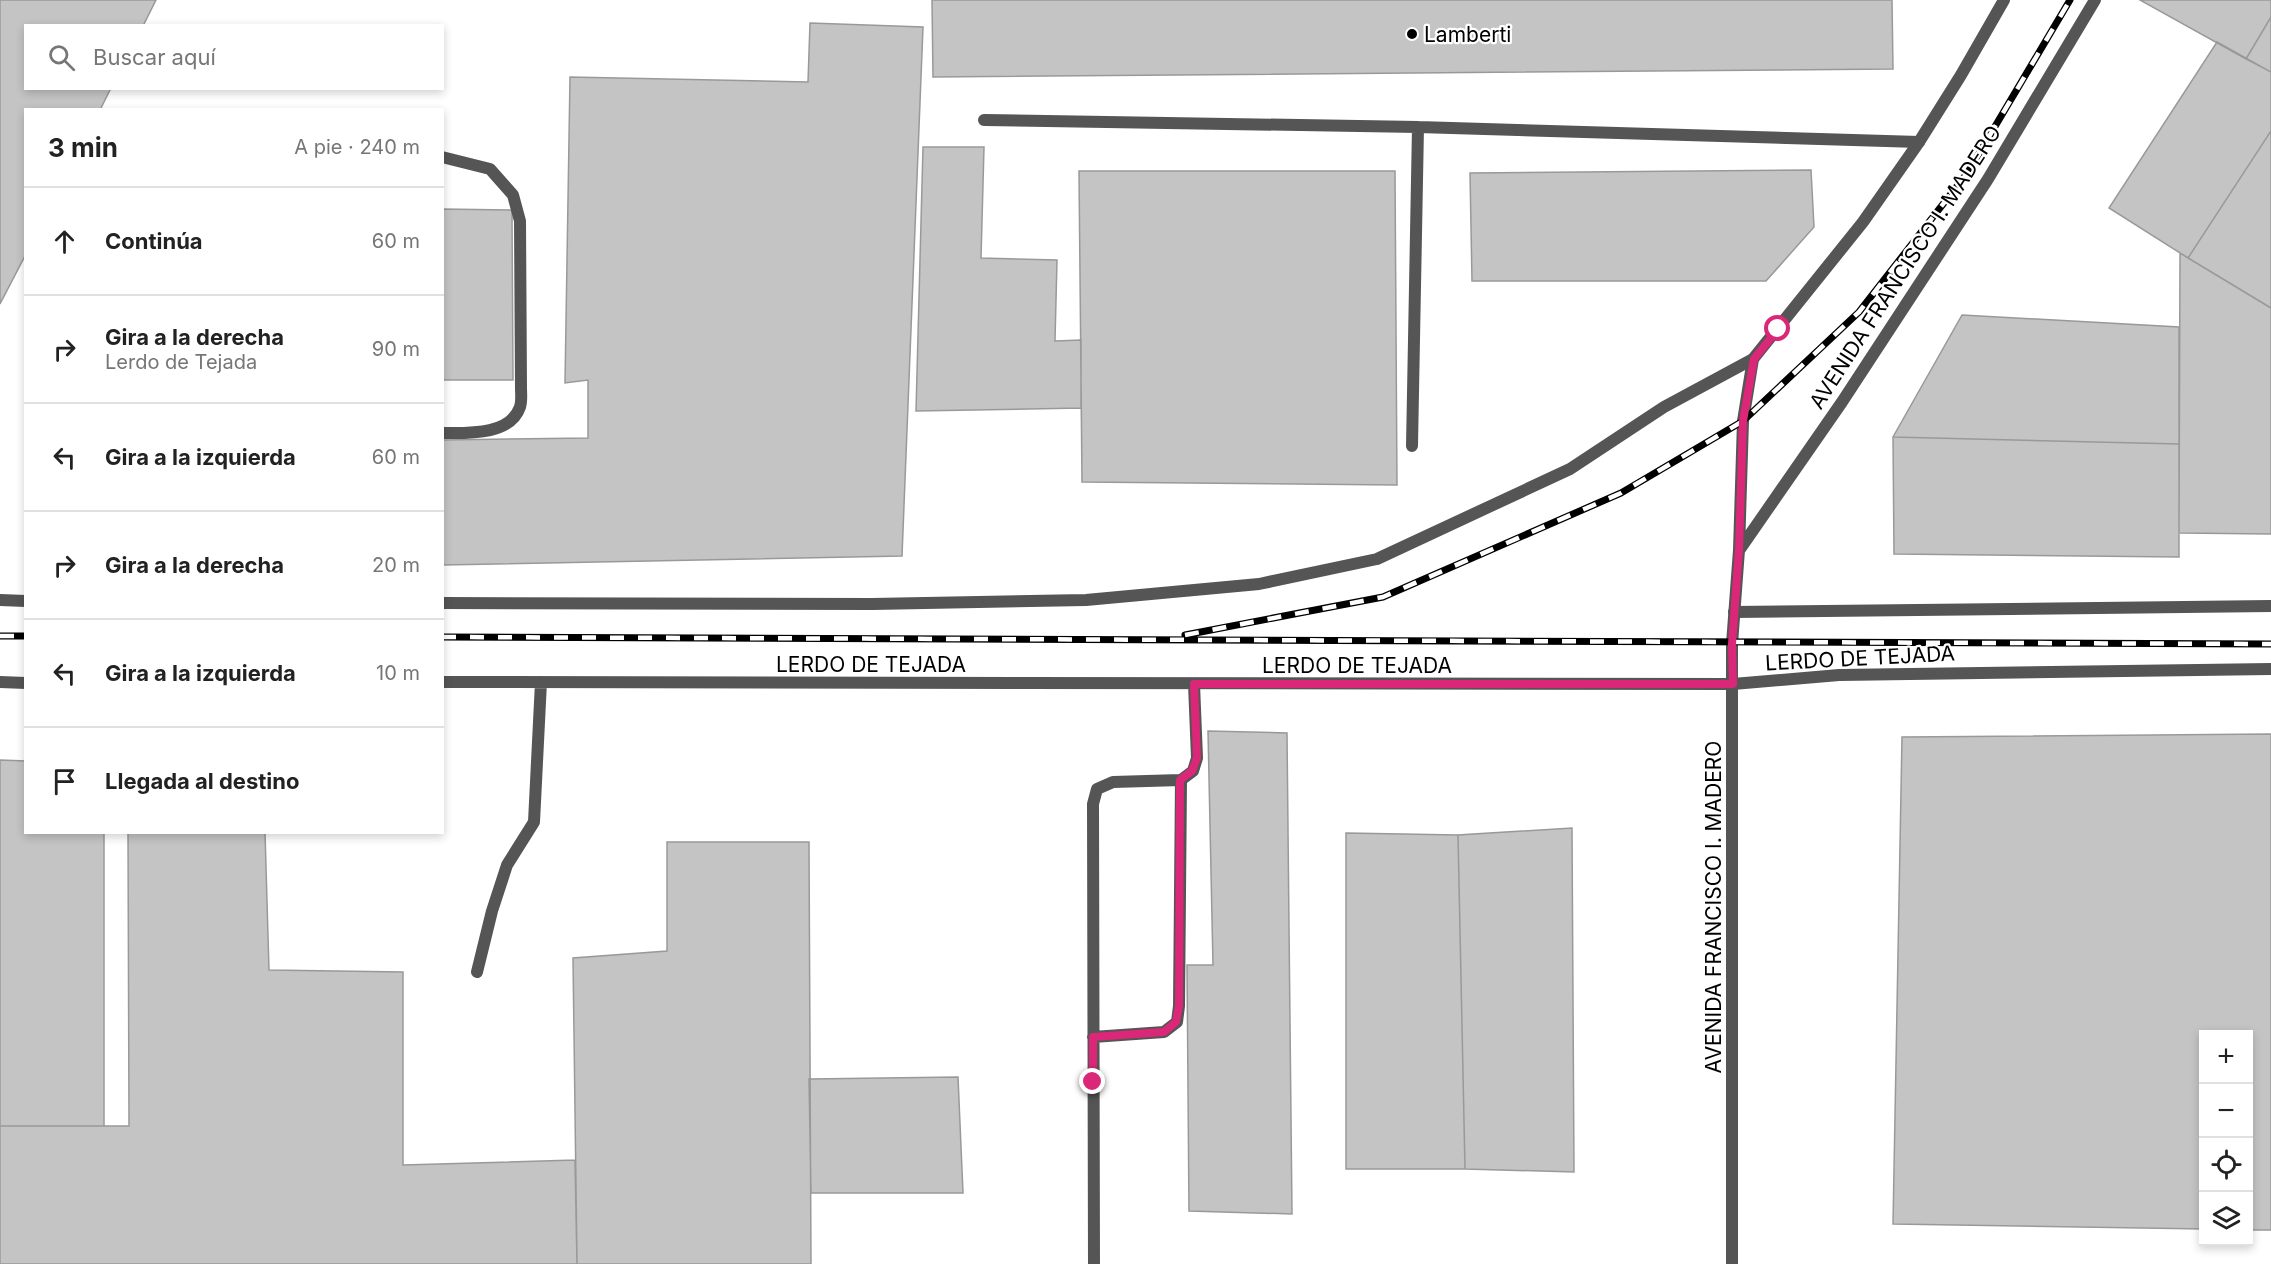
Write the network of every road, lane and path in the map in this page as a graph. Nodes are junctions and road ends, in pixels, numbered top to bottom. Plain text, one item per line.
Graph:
1 (2004, 0) edge
2 (2095, 0) edge
3 (984, 120) dead end
4 (1418, 127) junction
5 (1919, 142) junction
6 (444, 158) edge
7 (1754, 359) junction
8 (444, 433) edge
9 (1412, 446) dead end
10 (1739, 550) junction
11 (0, 600) edge
12 (24, 601) edge
13 (444, 603) edge
14 (2271, 606) edge
15 (1734, 612) junction
16 (2271, 669) edge
17 (0, 682) edge
18 (24, 682) edge
19 (444, 682) edge
20 (541, 682) junction
21 (1194, 684) junction
22 (1733, 684) junction
23 (1180, 780) junction
24 (477, 972) dead end
25 (1093, 1037) junction
26 (1094, 1264) edge
27 (1732, 1264) edge

1 - 5 street, AVENIDA FRANCISCO I. MADERO
2 - 10 street, AVENIDA FRANCISCO I. MADERO
3 - 4 street
4 - 5 street
4 - 9 street
5 - 7 street, AVENIDA FRANCISCO I. MADERO
6 - 8 street
7 - 10 street, AVENIDA FRANCISCO I. MADERO
7 - 13 street
10 - 15 street, AVENIDA FRANCISCO I. MADERO
11 - 12 street
14 - 15 street
15 - 22 street, AVENIDA FRANCISCO I. MADERO
16 - 22 street, LERDO DE TEJADA
17 - 18 street
19 - 20 street, LERDO DE TEJADA
20 - 21 street, LERDO DE TEJADA
20 - 24 street
21 - 22 street, LERDO DE TEJADA
21 - 23 street
22 - 27 street, AVENIDA FRANCISCO I. MADERO
23 - 25 street
23 - 25 street
25 - 26 street

